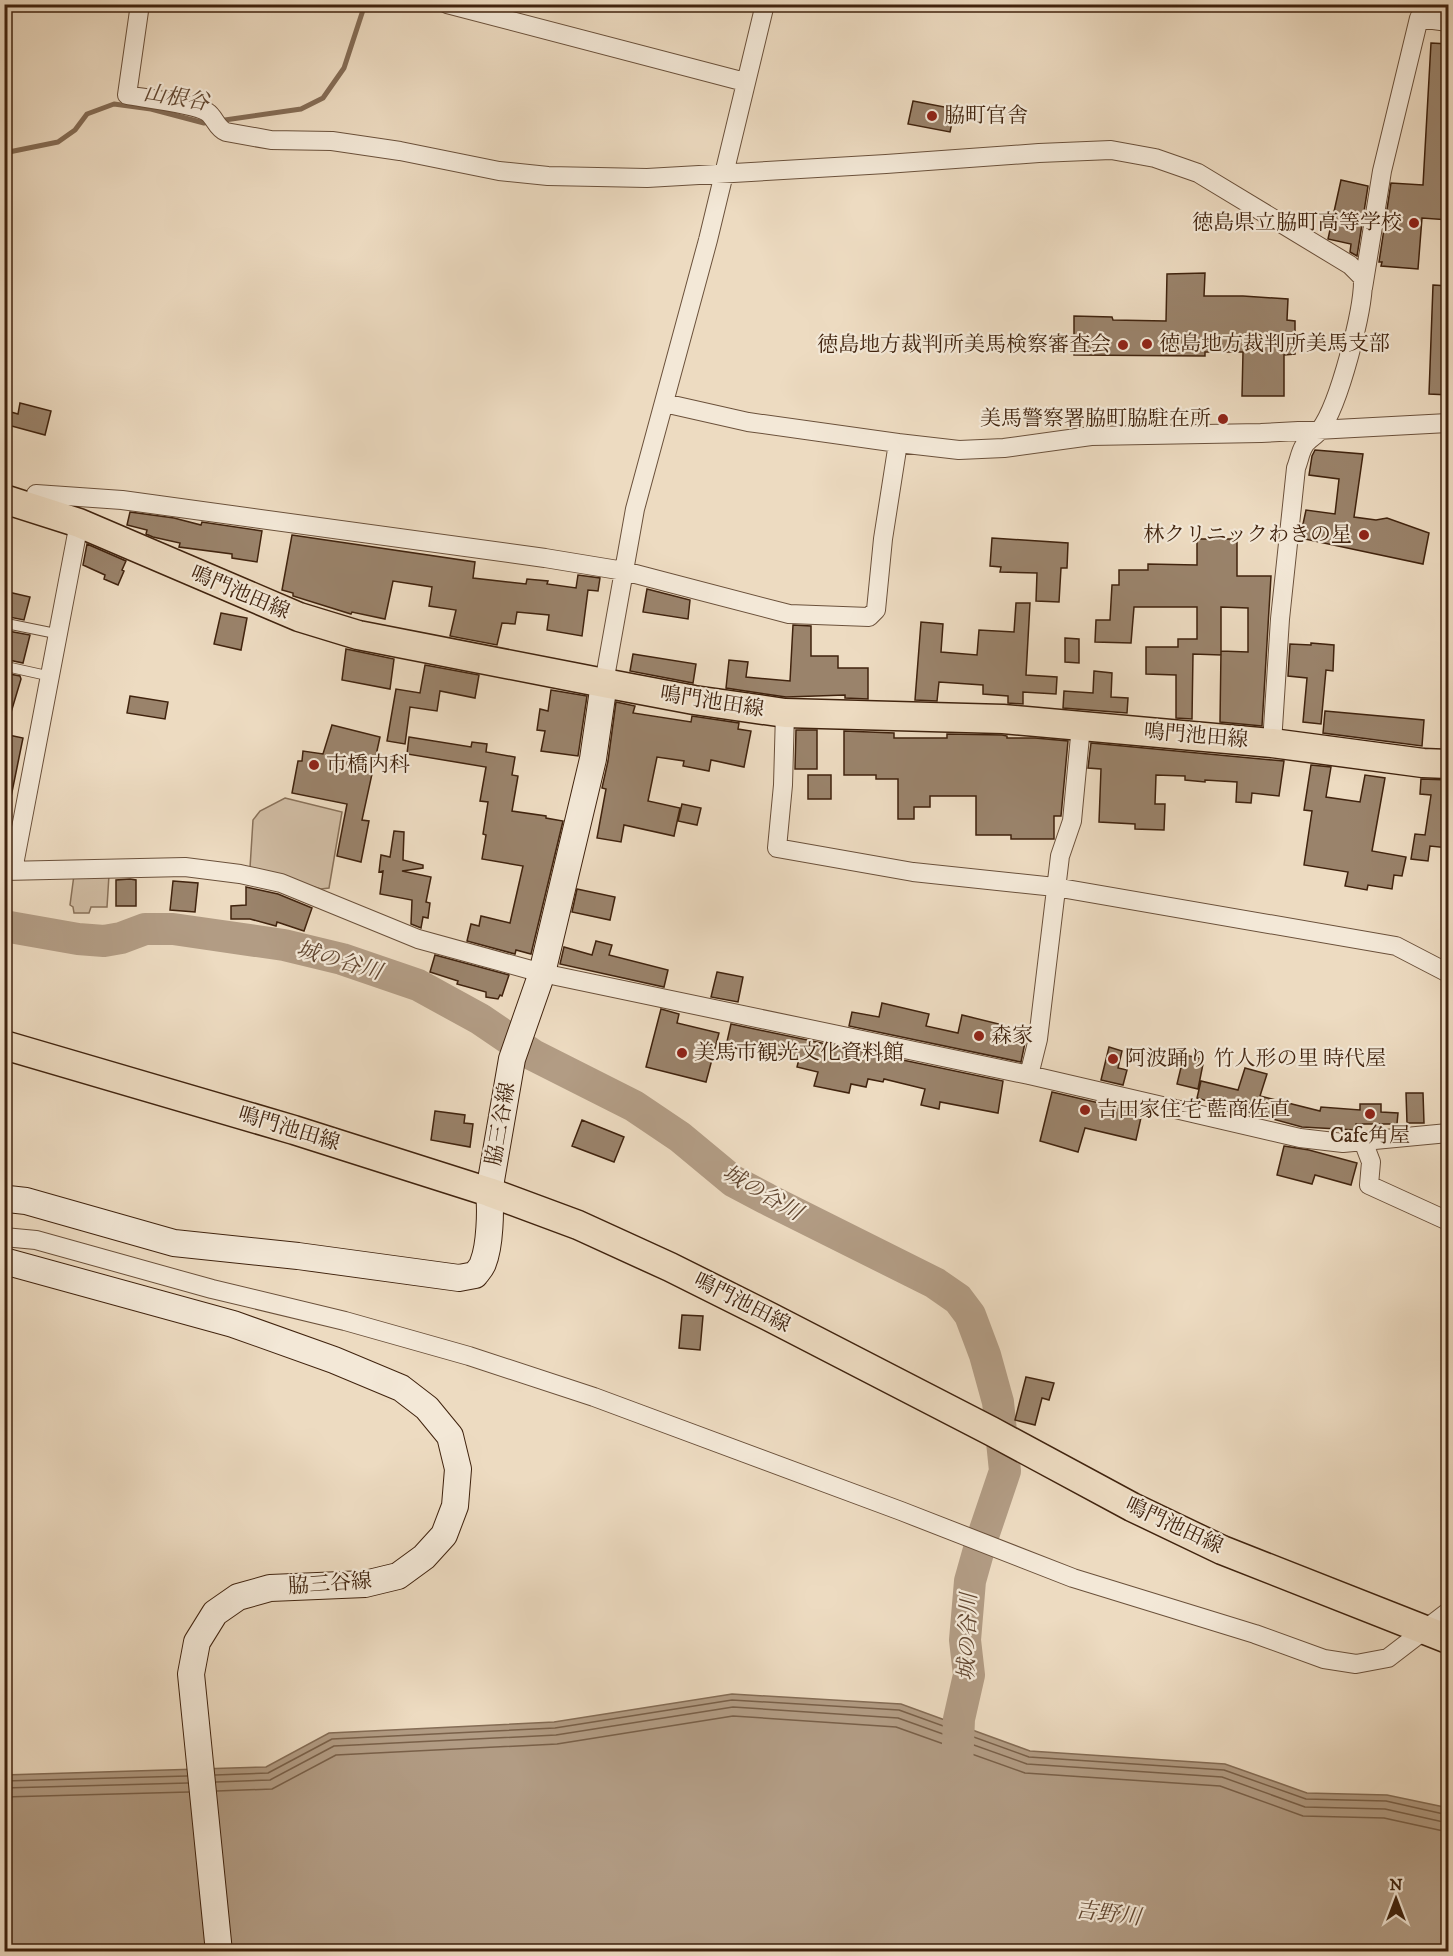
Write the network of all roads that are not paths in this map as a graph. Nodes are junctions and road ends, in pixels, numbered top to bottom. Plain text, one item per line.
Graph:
1 (140, 4) edge
2 (447, 4) edge
3 (765, 4) edge
4 (1420, 11) edge
5 (1449, 22) edge
6 (745, 82) junction
7 (722, 174) junction
8 (1363, 290) junction
9 (664, 403) junction
10 (1449, 423) edge
11 (1320, 430) junction
12 (898, 443) junction
13 (4, 499) edge
14 (34, 507) junction
15 (79, 523) junction
16 (624, 571) junction
17 (4, 623) edge
18 (58, 634) junction
19 (4, 666) edge
20 (49, 676) junction
21 (604, 683) junction
22 (785, 713) junction
23 (1081, 726) junction
24 (1272, 743) junction
25 (1449, 764) edge
26 (9, 871) edge
27 (1055, 887) junction
28 (542, 973) junction
29 (1449, 973) edge
30 (4, 1045) edge
31 (1029, 1075) junction
32 (1449, 1133) edge
33 (1364, 1142) junction
34 (489, 1192) junction
35 (4, 1201) edge
36 (1449, 1221) edge
37 (4, 1237) edge
38 (4, 1261) edge
39 (1442, 1630) edge
40 (219, 1952) edge

1 - 7 street
2 - 6 street
3 - 6 street
4 - 5 street
4 - 8 street
6 - 7 street
7 - 8 street
7 - 9 street
8 - 11 street
9 - 12 street
9 - 16 street
10 - 11 street
11 - 12 street
11 - 24 street
12 - 16 street
13 - 14 main road, 鳴門池田線
14 - 15 main road, 鳴門池田線
14 - 16 street
15 - 18 street
15 - 21 main road, 鳴門池田線
16 - 21 street
17 - 18 lane
18 - 20 street
19 - 20 lane
20 - 26 street
21 - 22 main road, 鳴門池田線
21 - 28 main road, 脇三谷線
22 - 23 main road, 鳴門池田線
22 - 27 street
23 - 24 main road, 鳴門池田線
23 - 27 street
24 - 25 main road, 鳴門池田線
26 - 28 street
27 - 29 street
27 - 31 street
28 - 31 street
28 - 34 main road, 脇三谷線
30 - 34 main road, 鳴門池田線
31 - 33 street
32 - 33 street
33 - 36 street
34 - 35 main road, 脇三谷線
34 - 39 main road, 鳴門池田線
37 - 39 street
38 - 40 main road, 脇三谷線

